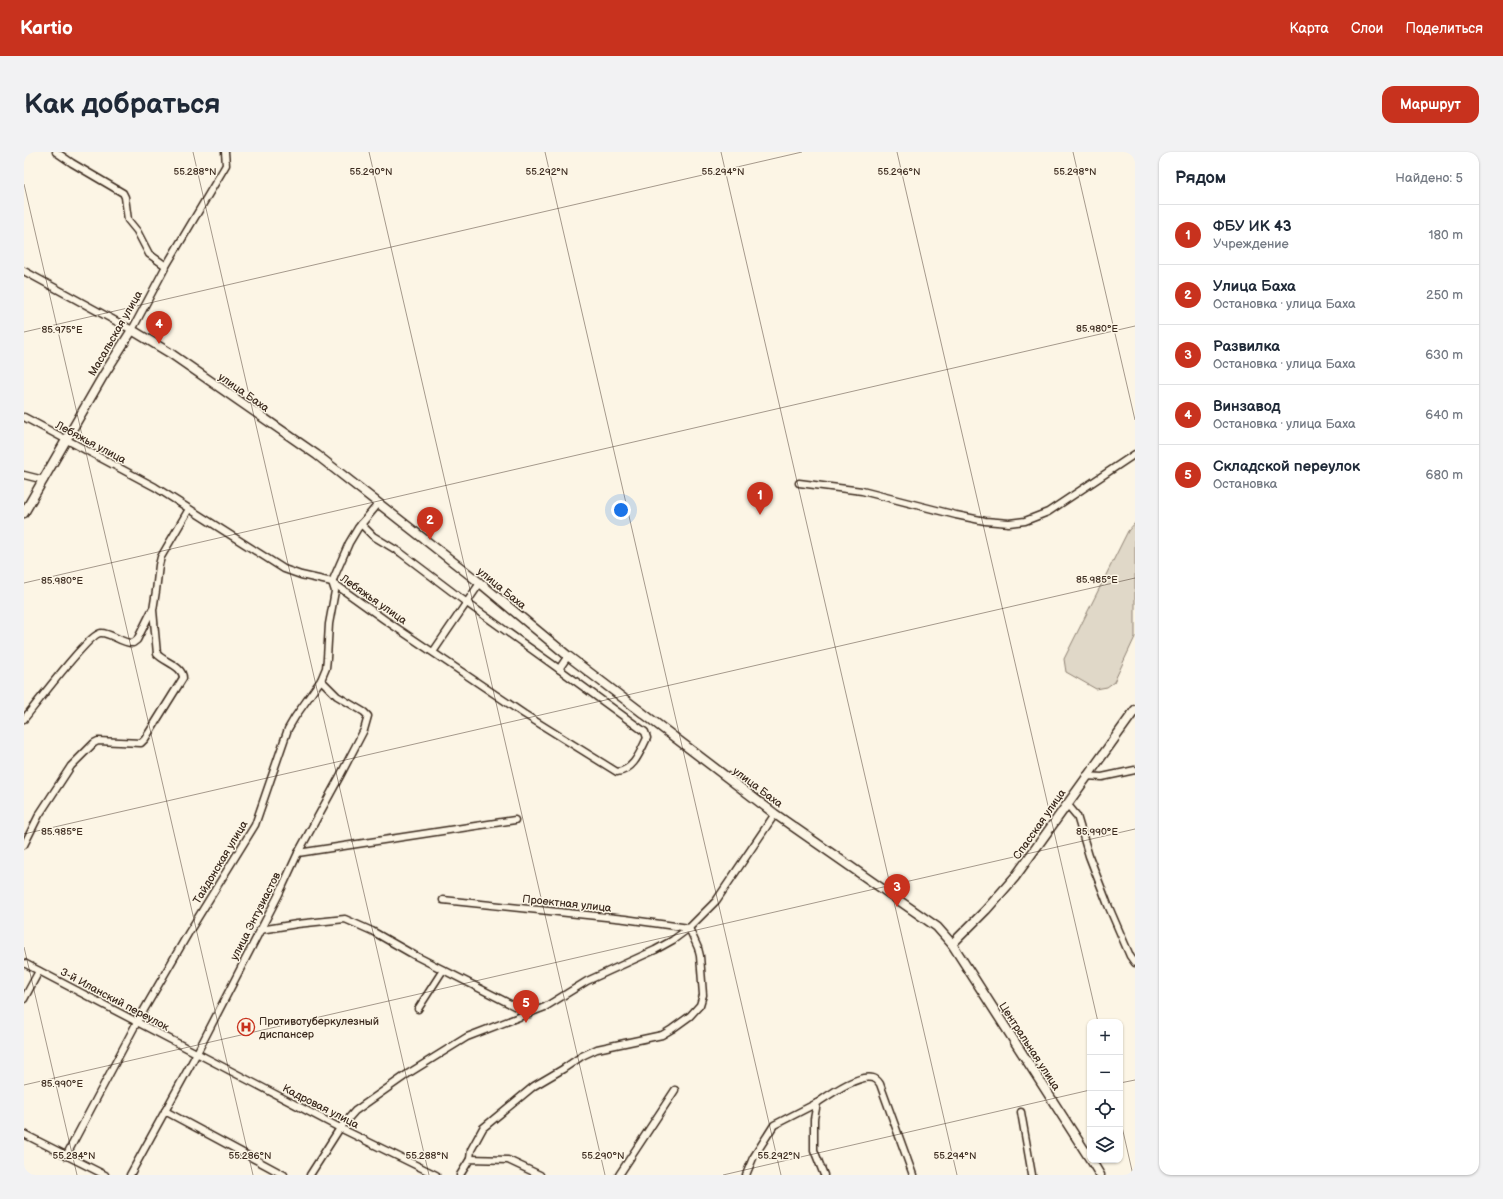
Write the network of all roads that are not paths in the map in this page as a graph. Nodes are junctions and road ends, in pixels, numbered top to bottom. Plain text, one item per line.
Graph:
1 (56, 152) edge
2 (225, 152) edge
3 (166, 266) junction
4 (24, 271) edge
5 (132, 330) junction
6 (24, 417) edge
7 (67, 440) junction
8 (1135, 454) edge
9 (24, 475) edge
10 (44, 480) junction
11 (799, 483) dead end
12 (379, 503) junction
13 (189, 509) junction
14 (24, 513) edge
15 (361, 524) junction
16 (332, 582) junction
17 (480, 583) junction
18 (467, 603) junction
19 (153, 610) junction
20 (433, 652) junction
21 (568, 656) junction
22 (559, 669) junction
23 (322, 680) junction
24 (1135, 710) edge
25 (24, 719) edge
26 (1135, 770) edge
27 (1086, 776) junction
28 (1067, 804) junction
29 (775, 814) junction
30 (515, 820) dead end
31 (24, 845) edge
32 (298, 854) junction
33 (442, 900) dead end
34 (689, 928) junction
35 (260, 930) junction
36 (952, 944) junction
37 (24, 963) edge
38 (1135, 964) edge
39 (443, 970) junction
40 (39, 971) junction
41 (24, 999) edge
42 (418, 1009) dead end
43 (530, 1014) junction
44 (137, 1022) junction
45 (197, 1053) junction
46 (675, 1090) dead end
47 (817, 1103) junction
48 (165, 1111) junction
49 (1020, 1112) dead end
50 (340, 1128) junction
51 (24, 1134) edge
52 (1087, 1154) edge
53 (66, 1156) junction
54 (470, 1159) junction
55 (1092, 1163) edge
56 (106, 1175) edge
57 (130, 1175) edge
58 (284, 1175) edge
59 (310, 1175) edge
60 (436, 1175) edge
61 (460, 1175) edge
62 (540, 1175) edge
63 (619, 1175) edge
64 (746, 1175) edge
65 (824, 1175) edge
66 (913, 1175) edge
67 (1032, 1175) edge
68 (1100, 1175) edge

1 - 3 street
2 - 3 street, Масальская улица
3 - 5 street, Масальская улица
4 - 5 street, улица Баха
5 - 7 street, Масальская улица
5 - 12 street, улица Баха
6 - 7 street, Лебяжья улица
7 - 10 street, Масальская улица
7 - 13 street, Лебяжья улица
8 - 11 street
9 - 10 street
10 - 14 street, Масальская улица
12 - 15 street, Тайдонская улица
12 - 17 street, улица Баха
13 - 16 street, Лебяжья улица
13 - 19 street
15 - 16 street, Тайдонская улица
15 - 18 street
16 - 20 street, Лебяжья улица
16 - 23 street, Тайдонская улица
17 - 18 street
17 - 21 street, улица Баха
18 - 20 street
18 - 22 street
19 - 25 street
19 - 31 street
20 - 22 street, Лебяжья улица
21 - 22 street
21 - 29 street, улица Баха
23 - 32 street, улица Энтузиастов
23 - 44 street, Тайдонская улица
24 - 27 street, Спасская улица
26 - 27 street
27 - 28 street, Спасская улица
28 - 36 street, Спасская улица
28 - 38 street
29 - 34 street
29 - 36 street, улица Баха
30 - 32 street
32 - 35 street, улица Энтузиастов
33 - 34 street, Проектная улица
34 - 43 street
34 - 54 street
35 - 39 street
35 - 45 street, улица Энтузиастов
36 - 52 street, Центральная улица
37 - 40 street, 3-й Иланский переулок
39 - 42 street
39 - 43 street
40 - 41 street
40 - 44 street, 3-й Иланский переулок
43 - 50 street
44 - 45 street, 3-й Иланский переулок
44 - 53 street, Тайдонская улица
45 - 48 street, улица Энтузиастов
45 - 50 street, Кадровая улица
46 - 63 street
47 - 64 street
47 - 65 street
47 - 66 street
48 - 57 street, улица Энтузиастов
48 - 58 street
49 - 67 street
50 - 59 street
50 - 60 street, Кадровая улица
51 - 53 street
53 - 56 street
54 - 61 street
54 - 62 street
55 - 68 street, Центральная улица

